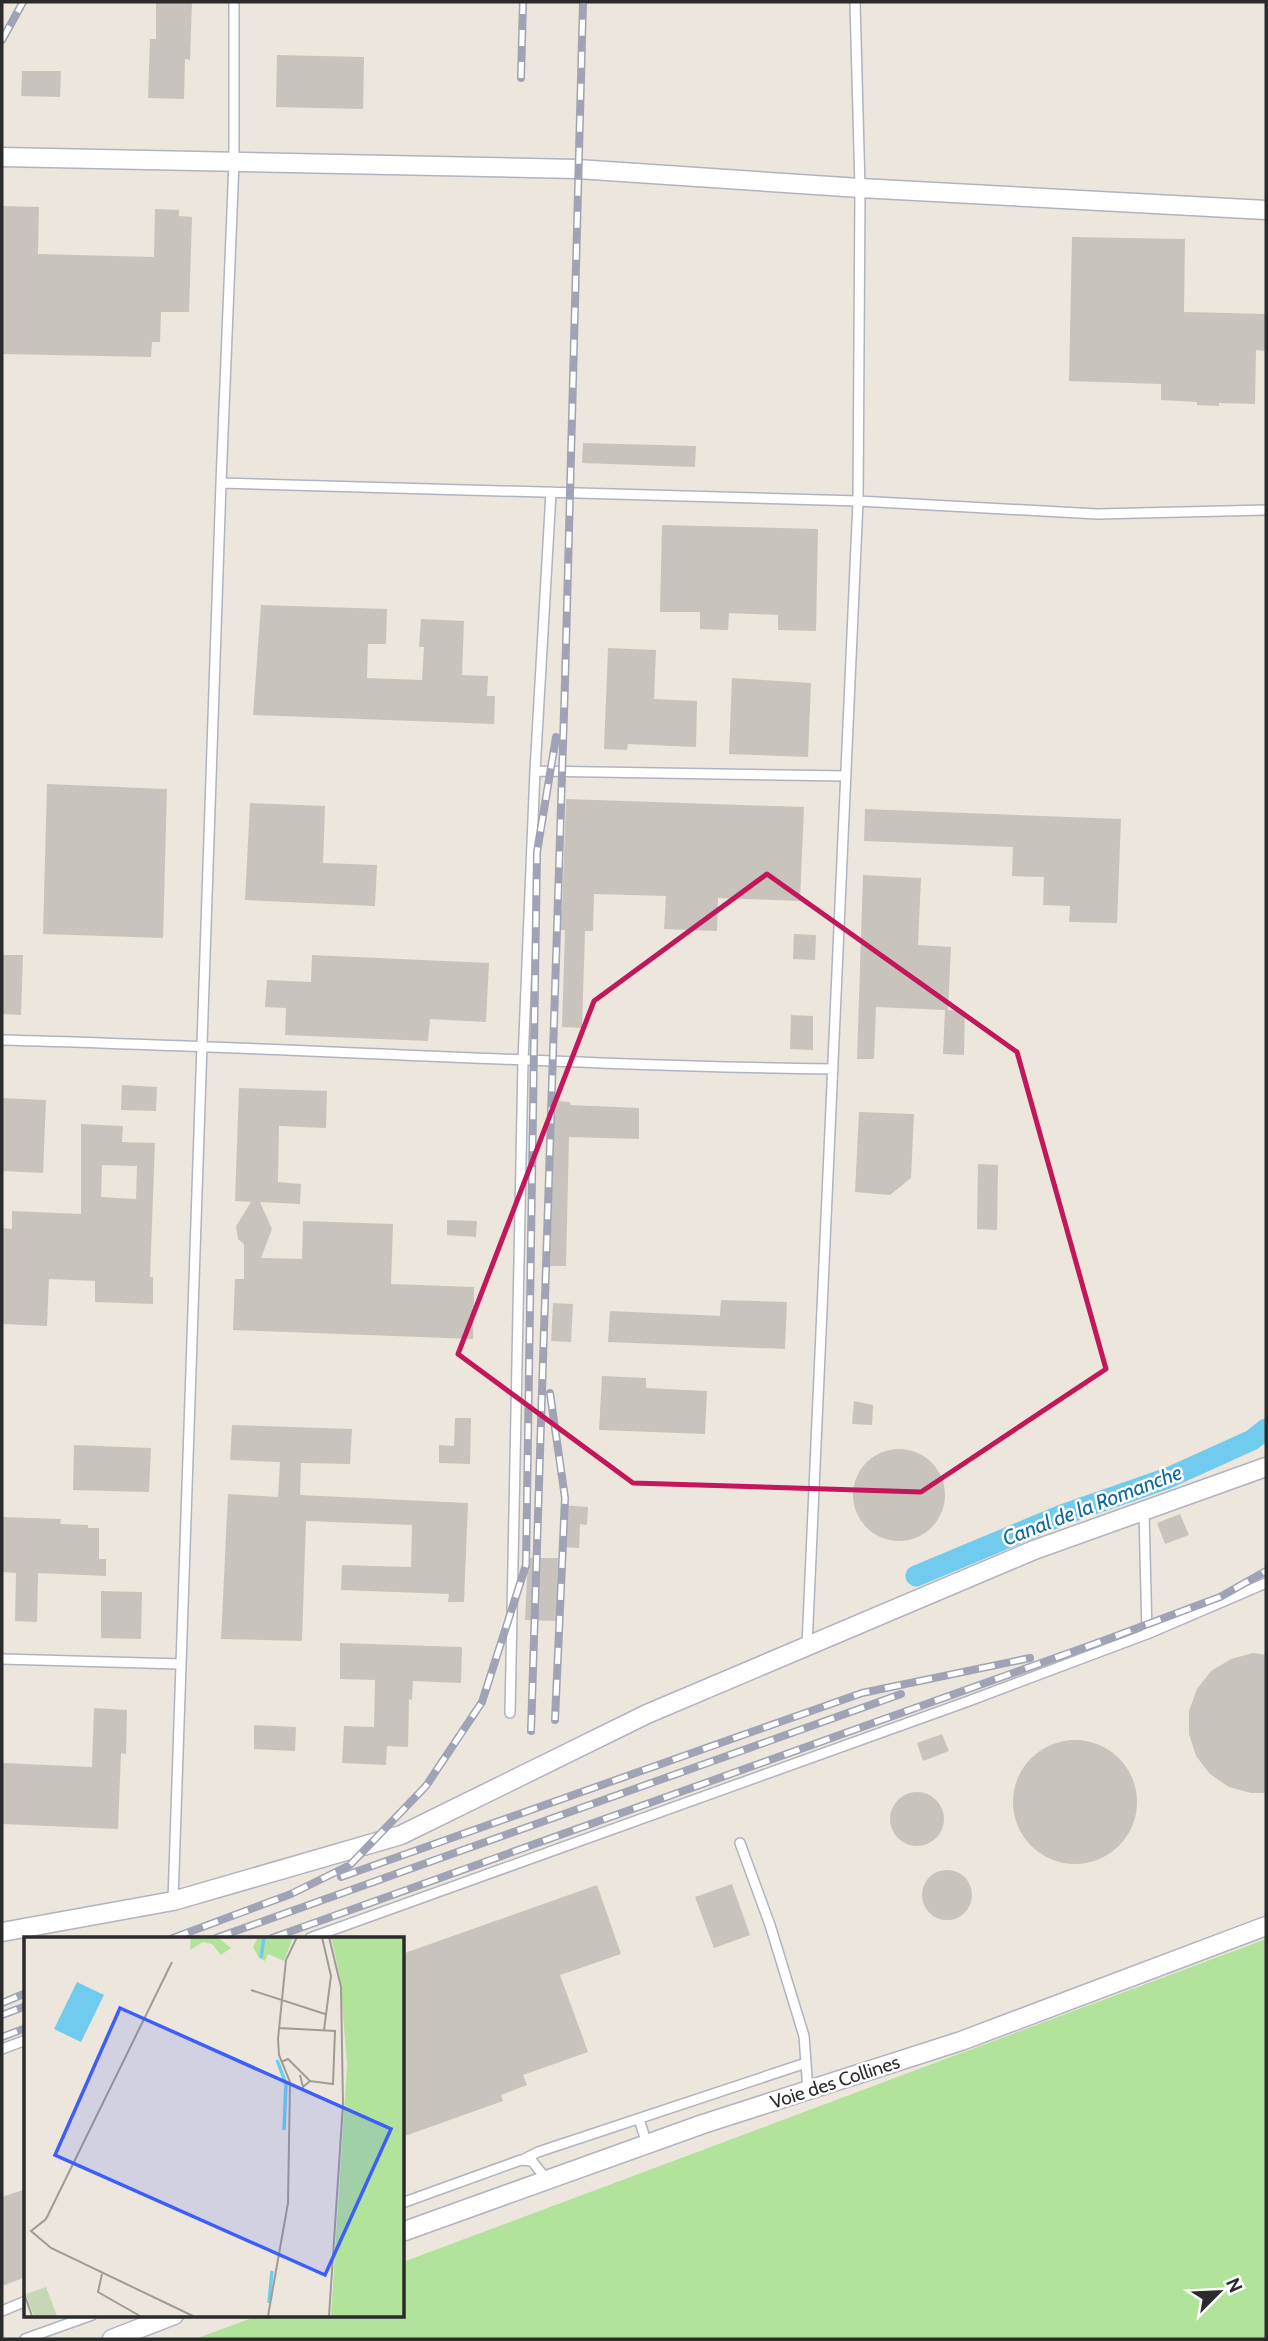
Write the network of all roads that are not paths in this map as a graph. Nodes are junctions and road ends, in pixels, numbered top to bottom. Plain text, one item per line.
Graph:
1 (234, 2) edge
2 (855, 2) edge
3 (2, 157) edge
4 (234, 162) junction
5 (860, 188) junction
6 (1266, 210) edge
7 (220, 483) junction
8 (551, 492) junction
9 (858, 501) junction
10 (1266, 510) edge
11 (535, 771) junction
12 (846, 776) junction
13 (2, 1040) edge
14 (201, 1045) junction
15 (523, 1061) junction
16 (833, 1069) junction
17 (1266, 1467) edge
18 (1144, 1511) junction
19 (1266, 1583) edge
20 (1147, 1634) junction
21 (807, 1646) junction
22 (2, 1659) edge
23 (181, 1664) junction
24 (510, 1713) dead end
25 (740, 1843) dead end
26 (173, 1901) junction
27 (1266, 1926) edge
28 (2, 1931) edge
29 (313, 1937) edge
30 (24, 2041) edge
31 (2, 2049) edge
32 (806, 2063) junction
33 (808, 2091) junction
34 (639, 2119) junction
35 (647, 2144) junction
36 (524, 2160) junction
37 (547, 2180) junction
38 (404, 2202) edge
39 (404, 2231) edge
40 (24, 2302) edge
41 (2, 2311) edge
42 (89, 2316) edge
43 (171, 2316) edge
44 (25, 2339) edge
45 (112, 2339) edge

1 - 4 lane
2 - 5 lane
3 - 4 street
4 - 5 street
4 - 7 lane
5 - 6 street
5 - 9 lane
7 - 8 lane
7 - 14 lane
8 - 9 lane
8 - 11 lane
9 - 10 lane
9 - 12 lane
11 - 12 lane
11 - 15 lane
12 - 16 lane
13 - 14 lane
14 - 15 lane
14 - 23 lane
15 - 16 lane
15 - 24 lane
16 - 21 lane
17 - 18 street
18 - 20 lane
18 - 21 street
19 - 20 lane
20 - 29 lane
21 - 26 street
22 - 23 lane
23 - 26 lane
25 - 32 lane
26 - 28 street
27 - 33 street, Voie des Collines
30 - 31 lane
32 - 33 lane
32 - 34 lane
33 - 35 street, Voie des Collines
34 - 35 lane
34 - 36 lane
35 - 37 street, Voie des Collines
36 - 37 lane
36 - 38 lane
37 - 39 street, Voie des Collines
40 - 41 lane
42 - 44 lane
43 - 45 street

